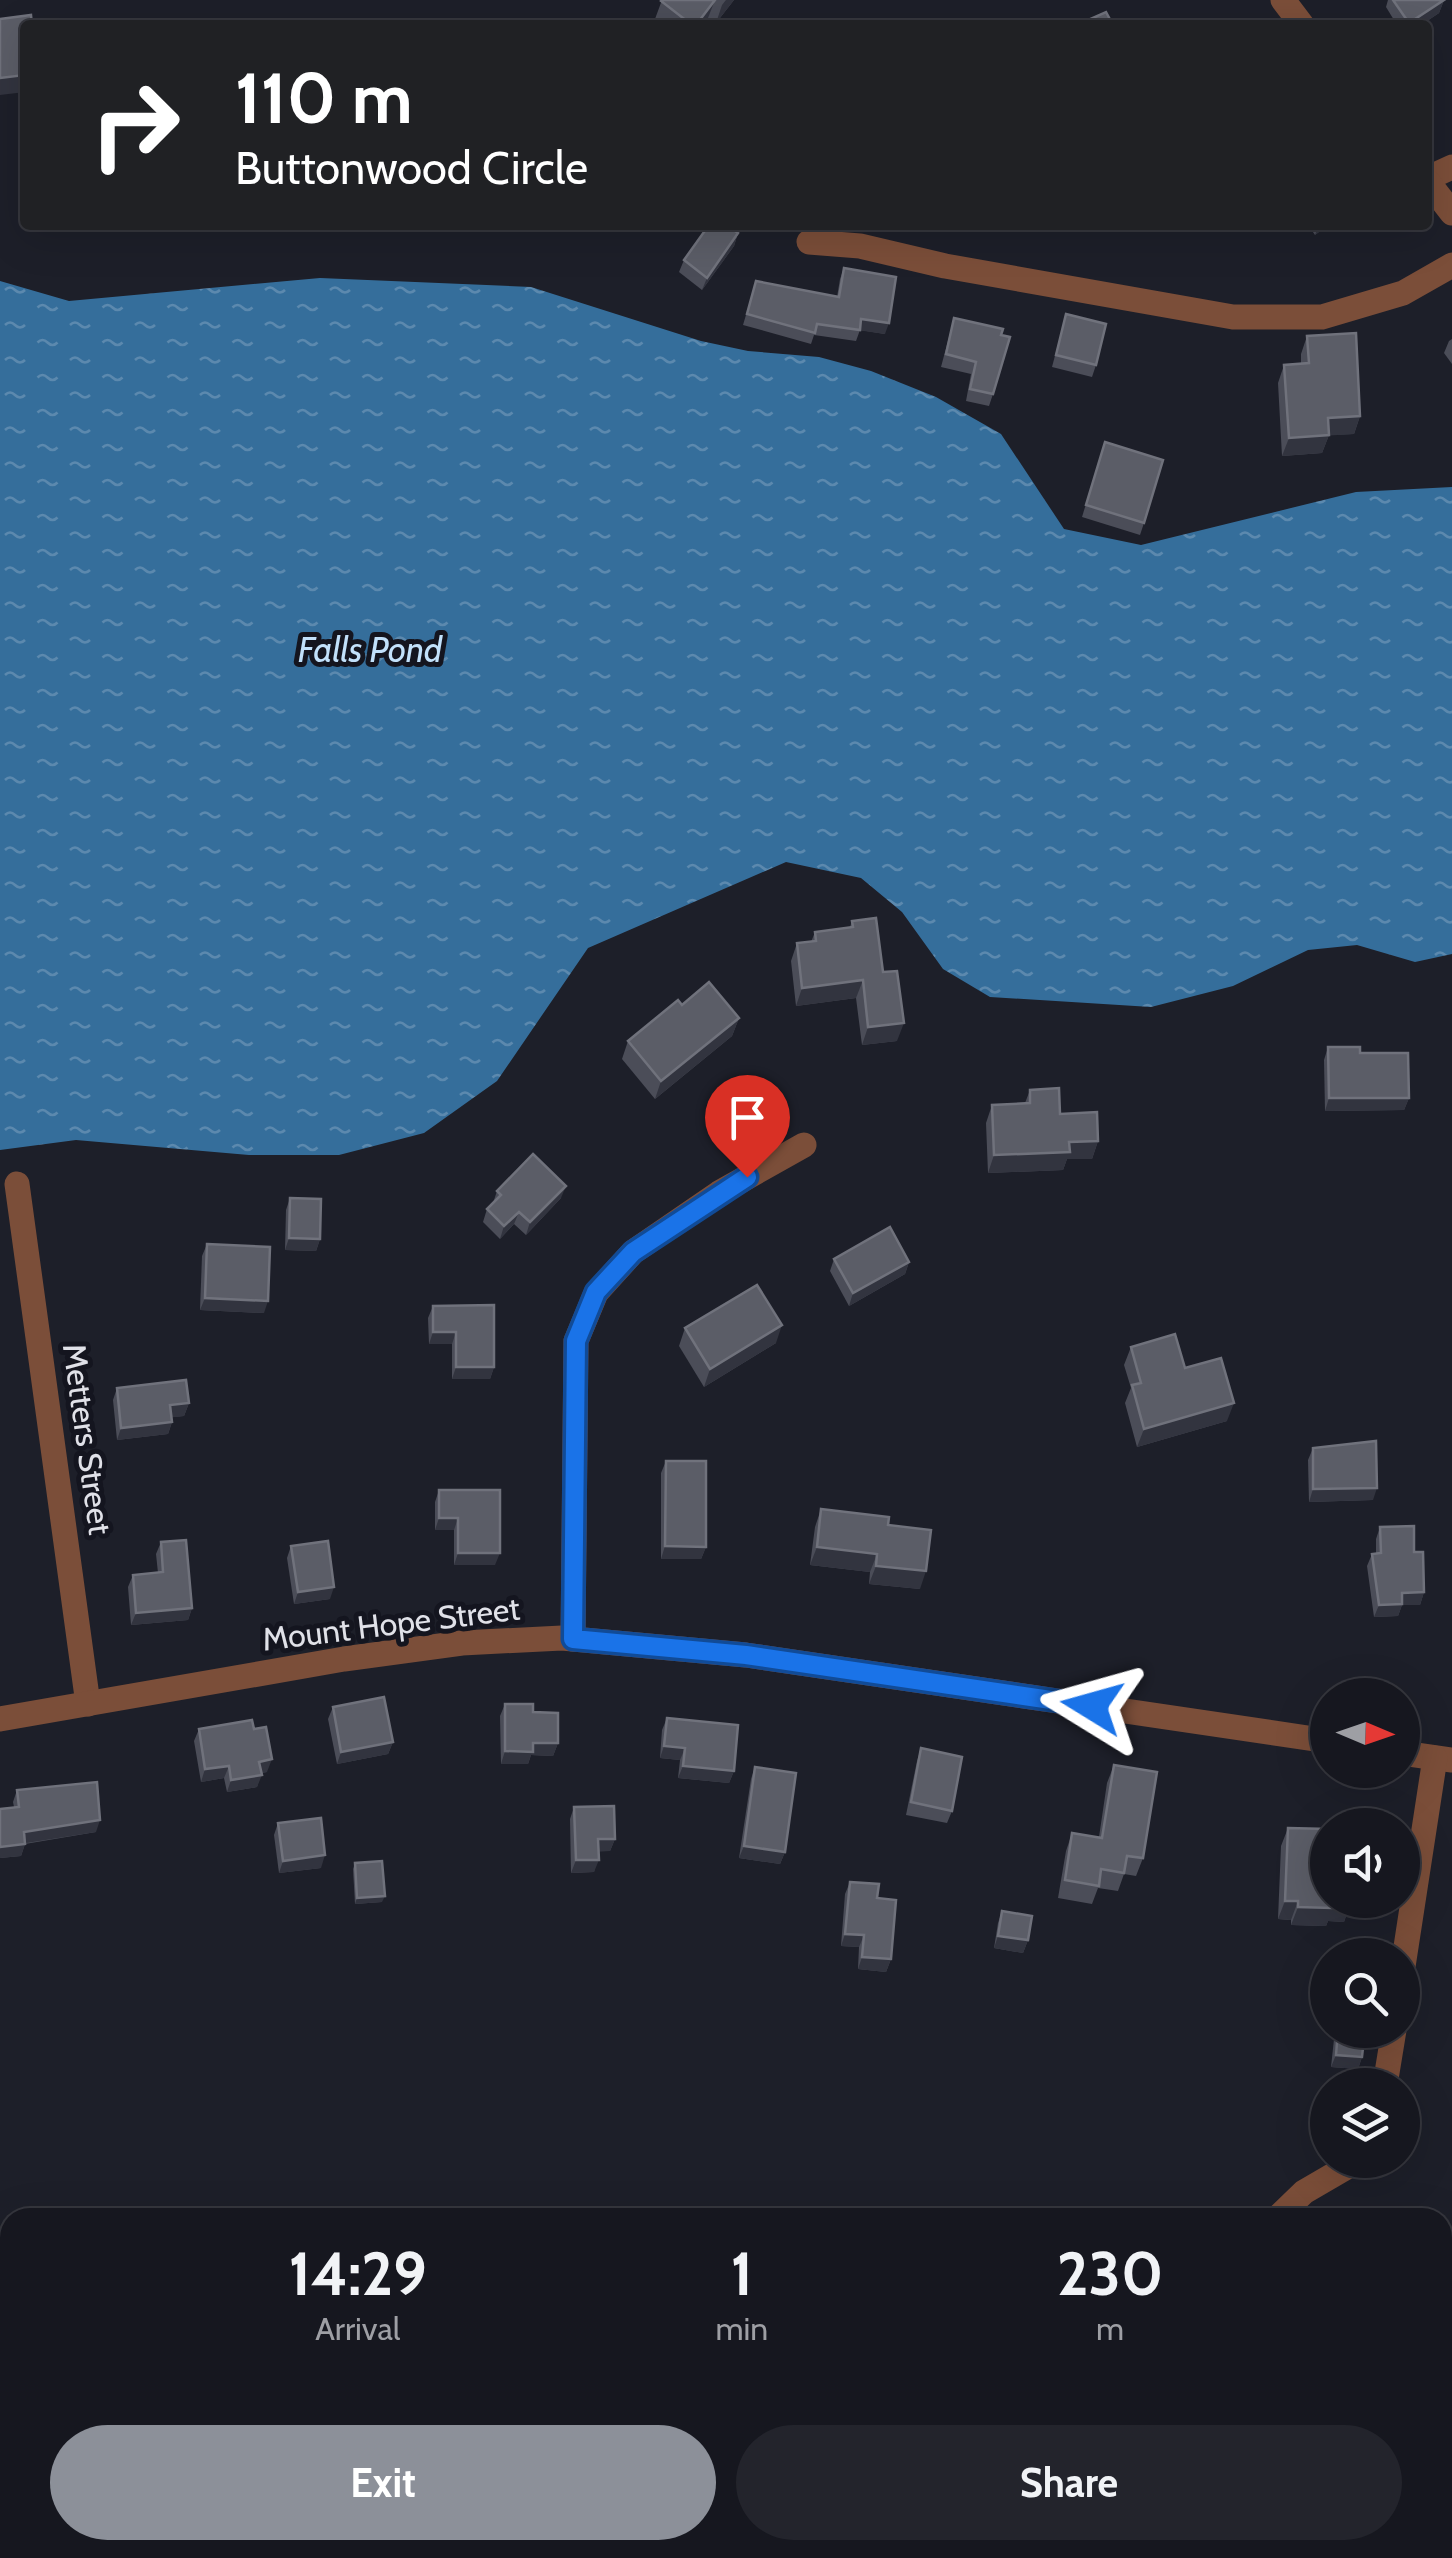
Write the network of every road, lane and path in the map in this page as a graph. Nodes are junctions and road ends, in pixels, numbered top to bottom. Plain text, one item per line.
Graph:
1 (1283, 0) edge
2 (1298, 20) edge
3 (1432, 186) edge
4 (1452, 213) edge
5 (809, 242) dead end
6 (1452, 265) edge
7 (804, 1145) dead end
8 (16, 1184) dead end
9 (573, 1639) junction
10 (88, 1704) junction
11 (0, 1719) edge
12 (1310, 1739) edge
13 (1444, 1759) edge
14 (1409, 1938) edge
15 (1328, 2178) edge
16 (1288, 2208) edge

1 - 2 street
3 - 4 street
5 - 6 street
7 - 9 street
8 - 10 street, Metters Street
9 - 10 street, Mount Hope Street
9 - 12 street, Mount Hope Street
10 - 11 street, Mount Hope Street
13 - 14 street
15 - 16 street

